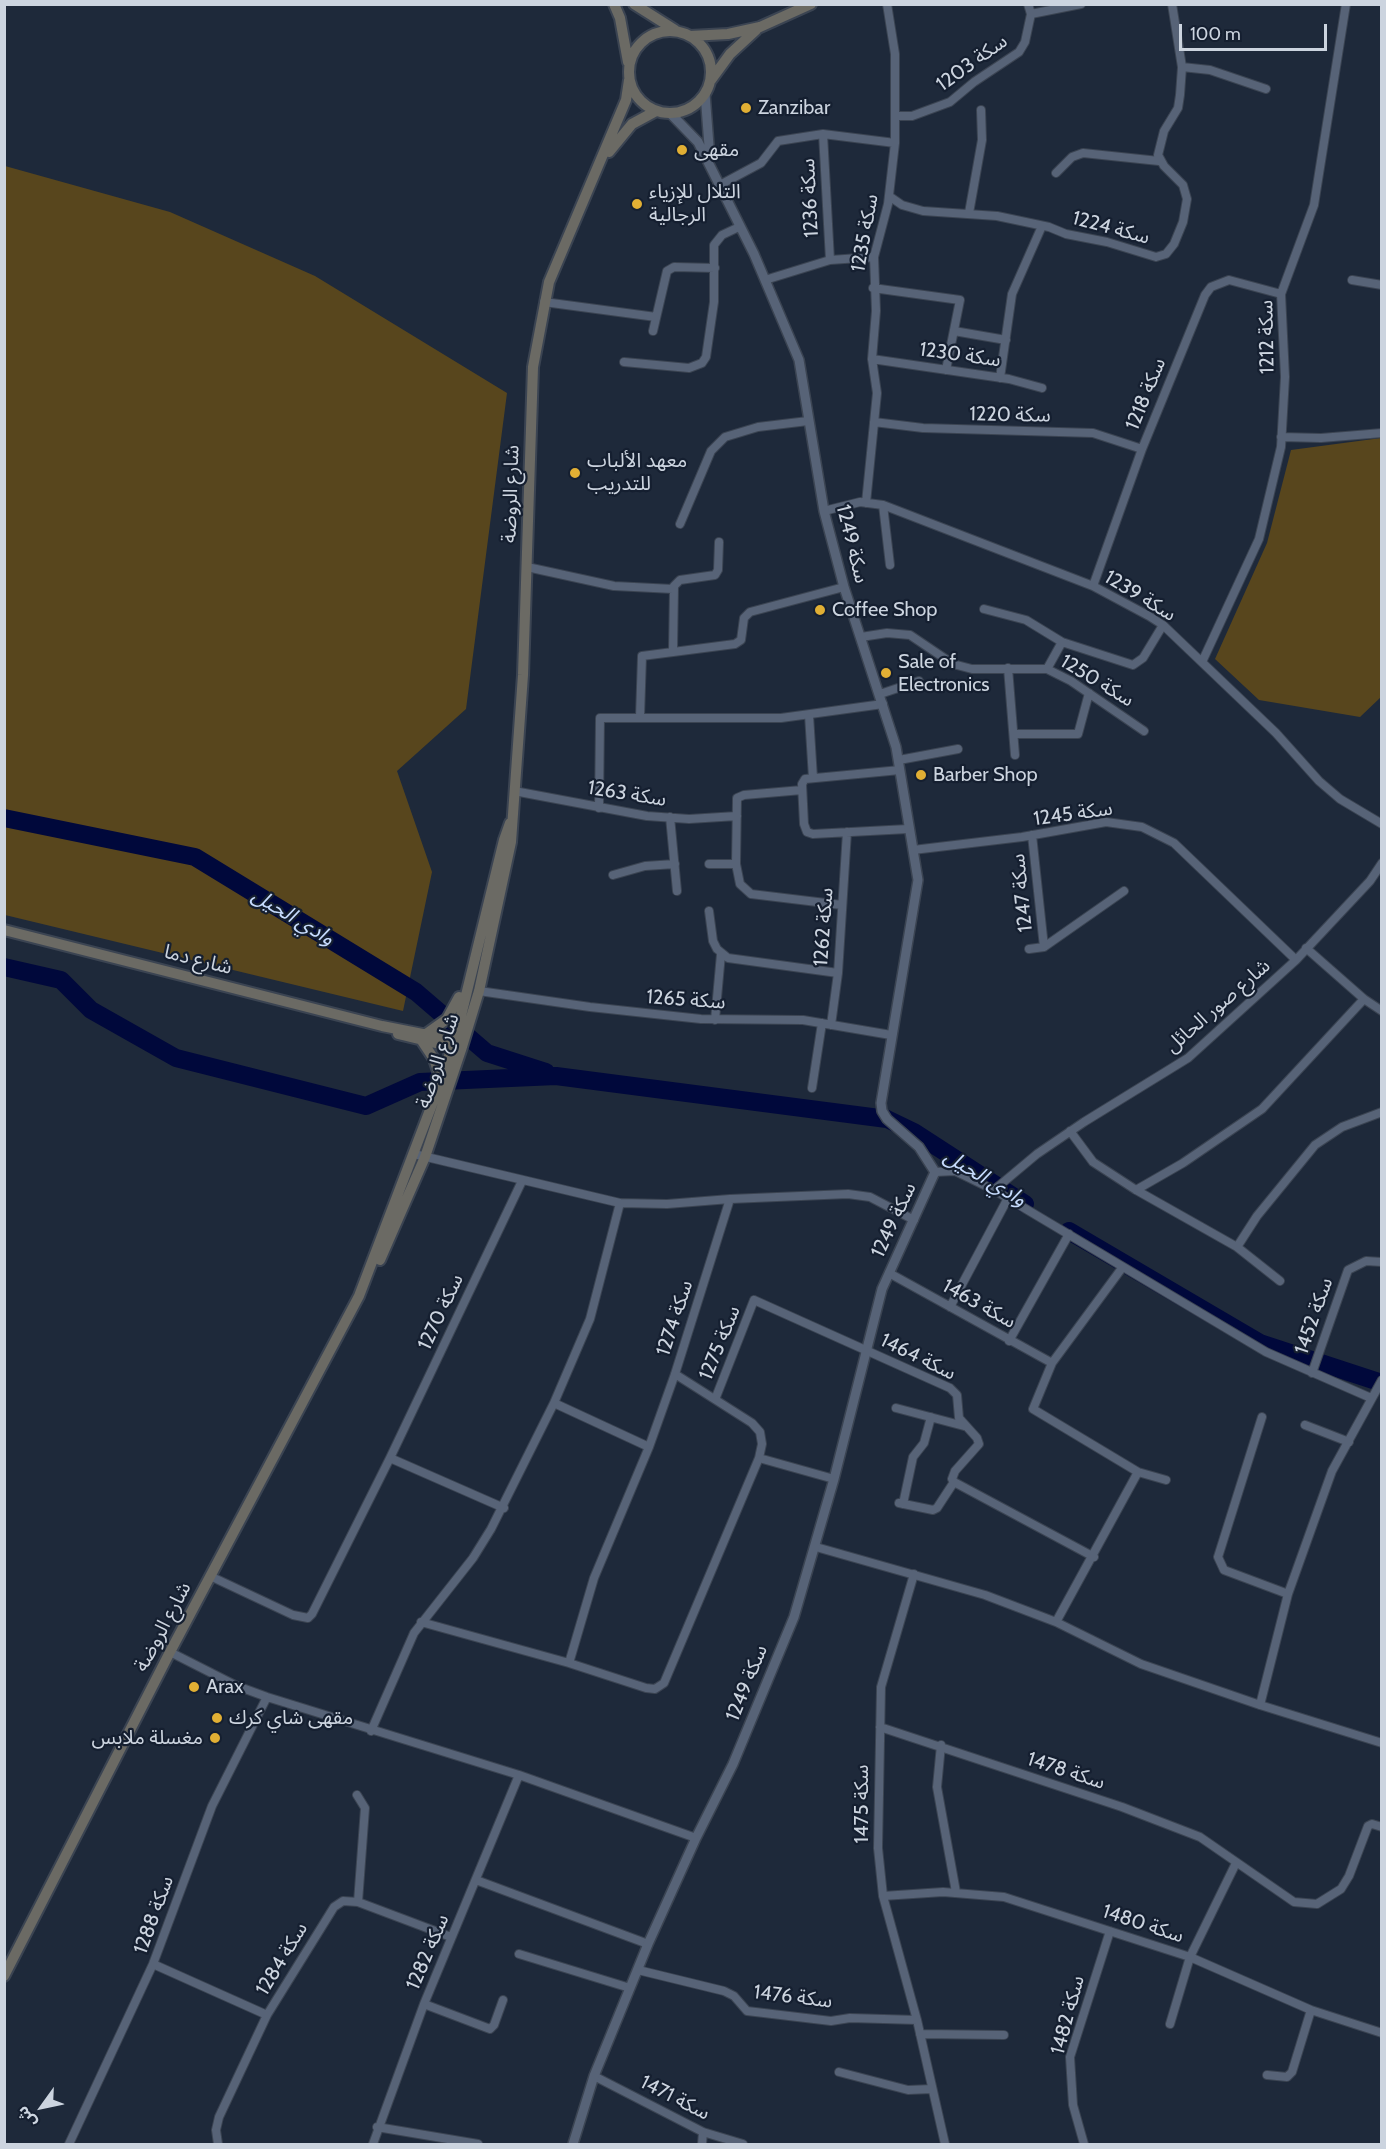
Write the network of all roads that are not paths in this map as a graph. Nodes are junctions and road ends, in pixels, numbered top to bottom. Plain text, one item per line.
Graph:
1 (614, 4) edge
2 (634, 4) edge
3 (811, 4) edge
4 (887, 4) edge
5 (1028, 4) edge
6 (1081, 4) edge
7 (1172, 4) edge
8 (1346, 4) edge
9 (1031, 14) junction
10 (760, 27) junction
11 (678, 31) junction
12 (690, 36) junction
13 (628, 65) junction
14 (1182, 67) junction
15 (629, 80) junction
16 (710, 80) junction
17 (1266, 90) dead end
18 (705, 93) junction
19 (981, 110) dead end
20 (656, 111) junction
21 (670, 113) junction
22 (895, 116) junction
23 (823, 134) junction
24 (895, 144) junction
25 (1159, 161) junction
26 (711, 167) junction
27 (1056, 173) dead end
28 (594, 175) junction
29 (718, 186) junction
30 (889, 196) junction
31 (969, 213) junction
32 (1042, 226) junction
33 (739, 227) junction
34 (874, 257) junction
35 (830, 260) junction
36 (715, 268) junction
37 (765, 280) junction
38 (1352, 280) dead end
39 (1382, 285) edge
40 (873, 288) junction
41 (1281, 294) junction
42 (544, 302) junction
43 (656, 317) junction
44 (653, 331) dead end
45 (954, 331) junction
46 (1006, 340) junction
47 (872, 359) junction
48 (624, 362) dead end
49 (946, 370) junction
50 (1000, 378) junction
51 (1042, 388) dead end
52 (808, 421) junction
53 (874, 422) junction
54 (1382, 433) edge
55 (1281, 437) junction
56 (1142, 449) junction
57 (866, 502) junction
58 (883, 505) junction
59 (824, 511) junction
60 (680, 524) dead end
61 (719, 542) dead end
62 (890, 565) dead end
63 (527, 567) junction
64 (1093, 586) junction
65 (844, 587) junction
66 (673, 590) junction
67 (984, 609) dead end
68 (1163, 625) junction
69 (861, 637) junction
70 (1062, 642) junction
71 (673, 652) junction
72 (1202, 662) junction
73 (1008, 668) junction
74 (1047, 669) junction
75 (920, 681) dead end
76 (1089, 693) junction
77 (880, 694) junction
78 (883, 704) junction
79 (809, 715) junction
80 (640, 717) junction
81 (1144, 731) dead end
82 (1014, 734) junction
83 (958, 749) dead end
84 (1015, 755) dead end
85 (899, 765) junction
86 (813, 778) junction
87 (514, 790) junction
88 (802, 790) junction
89 (599, 808) junction
90 (736, 816) junction
91 (670, 817) junction
92 (510, 824) junction
93 (1382, 824) edge
94 (909, 829) junction
95 (847, 832) junction
96 (1032, 836) junction
97 (913, 850) junction
98 (1382, 863) edge
99 (675, 864) junction
100 (710, 864) dead end
101 (736, 864) junction
102 (613, 874) dead end
103 (677, 891) dead end
104 (1124, 891) dead end
105 (842, 905) junction
106 (709, 911) dead end
107 (485, 920) junction
108 (4, 930) edge
109 (1044, 946) junction
110 (1306, 948) junction
111 (1029, 949) dead end
112 (721, 954) junction
113 (1296, 960) junction
114 (838, 973) junction
115 (479, 991) junction
116 (1364, 999) junction
117 (1382, 1011) edge
118 (715, 1020) junction
119 (822, 1023) junction
120 (831, 1024) junction
121 (891, 1035) junction
122 (424, 1037) junction
123 (458, 1045) junction
124 (441, 1081) junction
125 (812, 1088) dead end
126 (1382, 1112) edge
127 (1070, 1131) junction
128 (414, 1154) junction
129 (425, 1157) junction
130 (935, 1172) junction
131 (522, 1181) junction
132 (994, 1190) junction
133 (1136, 1190) junction
134 (1008, 1198) junction
135 (730, 1199) junction
136 (620, 1203) junction
137 (914, 1220) junction
138 (1069, 1234) junction
139 (1237, 1247) junction
140 (1382, 1262) edge
141 (1122, 1268) junction
142 (889, 1273) junction
143 (1281, 1281) dead end
144 (358, 1296) junction
145 (754, 1300) joint
146 (950, 1307) junction
147 (1009, 1341) junction
148 (867, 1350) junction
149 (1052, 1363) junction
150 (1312, 1373) junction
151 (675, 1374) junction
152 (1382, 1380) edge
153 (716, 1397) junction
154 (1371, 1398) junction
155 (554, 1402) junction
156 (896, 1408) dead end
157 (931, 1417) junction
158 (1262, 1417) dead end
159 (1305, 1425) dead end
160 (964, 1426) junction
161 (1349, 1442) junction
162 (650, 1447) junction
163 (390, 1458) junction
164 (759, 1458) junction
165 (1138, 1472) junction
166 (834, 1479) junction
167 (1166, 1480) dead end
168 (954, 1482) junction
169 (504, 1508) junction
170 (816, 1547) junction
171 (1094, 1557) junction
172 (914, 1574) junction
173 (210, 1576) junction
174 (1288, 1594) junction
175 (421, 1622) junction
176 (1056, 1622) junction
177 (170, 1652) junction
178 (569, 1663) junction
179 (267, 1697) junction
180 (1260, 1705) junction
181 (880, 1727) junction
182 (371, 1731) junction
183 (1382, 1743) edge
184 (941, 1745) junction
185 (519, 1775) junction
186 (357, 1795) dead end
187 (1382, 1827) edge
188 (696, 1838) junction
189 (1236, 1863) junction
190 (476, 1880) junction
191 (956, 1892) junction
192 (883, 1896) junction
193 (358, 1902) junction
194 (1110, 1930) junction
195 (452, 1937) junction
196 (648, 1944) junction
197 (519, 1954) dead end
198 (1190, 1956) junction
199 (153, 1964) junction
200 (638, 1970) junction
201 (4, 1976) edge
202 (630, 1988) junction
203 (503, 2000) dead end
204 (424, 2004) junction
205 (1311, 2010) junction
206 (267, 2016) junction
207 (917, 2020) junction
208 (1170, 2024) dead end
209 (1382, 2033) edge
210 (920, 2034) junction
211 (1004, 2035) dead end
212 (839, 2072) dead end
213 (1267, 2074) dead end
214 (594, 2076) junction
215 (933, 2089) junction
216 (377, 2127) junction
217 (703, 2132) junction
218 (69, 2145) edge
219 (218, 2145) edge
220 (373, 2145) edge
221 (478, 2145) edge
222 (573, 2145) edge
223 (702, 2145) edge
224 (742, 2145) edge
225 (945, 2145) edge
226 (1084, 2145) edge

1 - 13 main road
2 - 11 main road
3 - 10 main road
4 - 22 street, سكة 1235
5 - 9 street
6 - 9 street
7 - 14 street
8 - 41 street, سكة 1212
9 - 22 street, سكة 1203
10 - 12 main road
10 - 16 main road
11 - 12 main road
11 - 13 main road
12 - 16 main road
13 - 15 main road
14 - 17 street
14 - 25 street
15 - 20 main road
15 - 28 main road, شارع الروضة
16 - 18 main road
18 - 21 main road
18 - 26 street, سكة 1249
19 - 31 street
20 - 21 main road
20 - 28 main road, شارع الروضة
21 - 26 street, سكة 1249
22 - 24 street, سكة 1235
23 - 24 street
23 - 29 street
23 - 35 street, سكة 1236
24 - 30 street, سكة 1235
25 - 27 street
25 - 32 street, سكة 1224
26 - 29 street, سكة 1249
28 - 42 main road, شارع الروضة
29 - 33 street, سكة 1249
30 - 31 street, سكة 1224
30 - 34 street, سكة 1235
31 - 32 street, سكة 1224
32 - 46 street
33 - 36 street
33 - 37 street, سكة 1249
34 - 35 street, سكة 1236
34 - 40 street, سكة 1235
35 - 37 street, سكة 1236
36 - 43 street
36 - 48 street
37 - 52 street, سكة 1249
38 - 39 street
40 - 45 street
40 - 47 street, سكة 1235
41 - 55 street, سكة 1212
41 - 56 street, سكة 1218
42 - 43 street
42 - 63 main road, شارع الروضة
43 - 44 street
45 - 46 street
45 - 49 street
46 - 50 street
47 - 49 street, سكة 1230
47 - 53 street, سكة 1235
49 - 50 street, سكة 1230
50 - 51 street, سكة 1230
52 - 59 street, سكة 1249
52 - 60 street
53 - 56 street, سكة 1220
53 - 57 street, سكة 1235
54 - 55 street
55 - 72 street, سكة 1212
56 - 64 street, سكة 1218
57 - 58 street, سكة 1239
57 - 59 street, سكة 1239
58 - 62 street
58 - 64 street, سكة 1239
59 - 65 street, سكة 1249
61 - 66 street
63 - 66 street
63 - 87 main road, شارع الروضة
64 - 68 street, سكة 1239
65 - 69 street, سكة 1249
65 - 71 street
66 - 71 street
67 - 70 street
68 - 70 street
68 - 72 street, سكة 1239
69 - 73 street, سكة 1250
69 - 77 street, سكة 1249
70 - 74 street
71 - 80 street
72 - 93 street, سكة 1239
73 - 74 street, سكة 1250
73 - 82 street
74 - 76 street, سكة 1250
75 - 77 street
76 - 81 street, سكة 1250
76 - 82 street
77 - 78 street, سكة 1249
78 - 79 street
78 - 85 street, سكة 1249
79 - 80 street
79 - 86 street
80 - 89 street
82 - 84 street
83 - 85 street
85 - 86 street
85 - 94 street, سكة 1249
86 - 88 street
87 - 89 street, سكة 1263
87 - 92 main road, شارع الروضة
88 - 90 street
88 - 95 street
89 - 91 street, سكة 1263
90 - 91 street, سكة 1263
90 - 101 street
91 - 99 street
92 - 107 main road, شارع الروضة
92 - 115 main road, شارع الروضة
94 - 95 street
94 - 97 street, سكة 1249
95 - 105 street, سكة 1262
96 - 97 street, سكة 1245
96 - 109 street, سكة 1247
96 - 113 street, سكة 1245
97 - 121 street, سكة 1249
98 - 110 street, شارع صور الحائل
99 - 102 street
99 - 103 street
100 - 101 street
101 - 105 street
104 - 109 street, سكة 1247
105 - 114 street, سكة 1262
106 - 112 street
107 - 122 main road
107 - 123 main road, شارع الروضة
108 - 122 main road, شارع دما
109 - 111 street, سكة 1247
110 - 113 street, شارع صور الحائل
110 - 116 street
112 - 114 street
112 - 118 street
113 - 127 street, شارع صور الحائل
114 - 120 street, سكة 1262
115 - 118 street, سكة 1265
115 - 123 main road, شارع الروضة
116 - 117 street
116 - 133 street
118 - 119 street, سكة 1265
119 - 120 street, سكة 1265
119 - 125 street
120 - 121 street, سكة 1265
121 - 130 street, سكة 1249
122 - 123 main road, شارع دما
122 - 124 main road
123 - 124 main road, شارع الروضة
123 - 129 main road, شارع الروضة
124 - 128 main road, شارع الروضة
126 - 139 street
127 - 132 street, شارع صور الحائل
127 - 133 street
128 - 129 street
128 - 144 main road, شارع الروضة
129 - 131 street
129 - 144 main road, شارع الروضة
130 - 132 street
130 - 137 street, سكة 1249
131 - 136 street
131 - 163 street, سكة 1270
132 - 134 street
133 - 139 street
134 - 138 street
134 - 146 street
135 - 136 street
135 - 137 street
135 - 151 street, سكة 1274
136 - 155 street
137 - 142 street, سكة 1249
138 - 141 street
138 - 147 street
139 - 143 street
140 - 150 street, سكة 1452
141 - 149 street
141 - 150 street
142 - 146 street, سكة 1463
142 - 148 street, سكة 1249
144 - 173 main road, شارع الروضة
145 - 148 street, سكة 1464
145 - 153 street, سكة 1275
146 - 147 street, سكة 1463
147 - 149 street, سكة 1463
148 - 160 street, سكة 1464
148 - 166 street, سكة 1249
149 - 165 street
150 - 154 street
151 - 153 street
151 - 162 street, سكة 1274
152 - 154 street
153 - 164 street
154 - 161 street
155 - 162 street
155 - 169 street
156 - 157 street
157 - 160 street
157 - 168 street
158 - 174 street
159 - 161 street
160 - 168 street, سكة 1464
161 - 174 street
162 - 178 street, سكة 1274
163 - 169 street
163 - 173 street, سكة 1270
164 - 166 street
164 - 178 street
165 - 167 street
165 - 171 street
166 - 170 street, سكة 1249
168 - 171 street
169 - 175 street
170 - 172 street
170 - 188 street, سكة 1249
171 - 176 street
172 - 176 street
172 - 181 street, سكة 1475
173 - 177 main road, شارع الروضة
174 - 180 street
175 - 178 street
175 - 182 street
176 - 180 street
177 - 179 street
177 - 201 main road, شارع الروضة
179 - 182 street
179 - 199 street, سكة 1288
180 - 183 street
181 - 184 street, سكة 1478
181 - 192 street, سكة 1475
182 - 185 street
184 - 189 street, سكة 1478
184 - 191 street
185 - 188 street
185 - 190 street, سكة 1282
186 - 193 street
187 - 189 street, سكة 1478
188 - 196 street, سكة 1249
189 - 198 street
190 - 195 street, سكة 1282
190 - 196 street
191 - 192 street, سكة 1480
191 - 194 street, سكة 1480
192 - 207 street, سكة 1475
193 - 195 street
193 - 206 street, سكة 1284
194 - 198 street, سكة 1480
194 - 226 street, سكة 1482
195 - 204 street, سكة 1282
196 - 200 street, سكة 1249
197 - 202 street
198 - 205 street, سكة 1480
198 - 208 street
199 - 206 street
199 - 218 street, سكة 1288
200 - 202 street, سكة 1249
200 - 207 street, سكة 1476
202 - 214 street, سكة 1249
203 - 204 street
204 - 216 street, سكة 1282
205 - 209 street, سكة 1480
205 - 213 street
206 - 219 street, سكة 1284
207 - 210 street, سكة 1475
210 - 211 street
210 - 215 street, سكة 1475
212 - 215 street
214 - 217 street, سكة 1471
214 - 222 street, سكة 1249
215 - 225 street, سكة 1475
216 - 220 street, سكة 1282
216 - 221 street
217 - 223 street
217 - 224 street, سكة 1471

